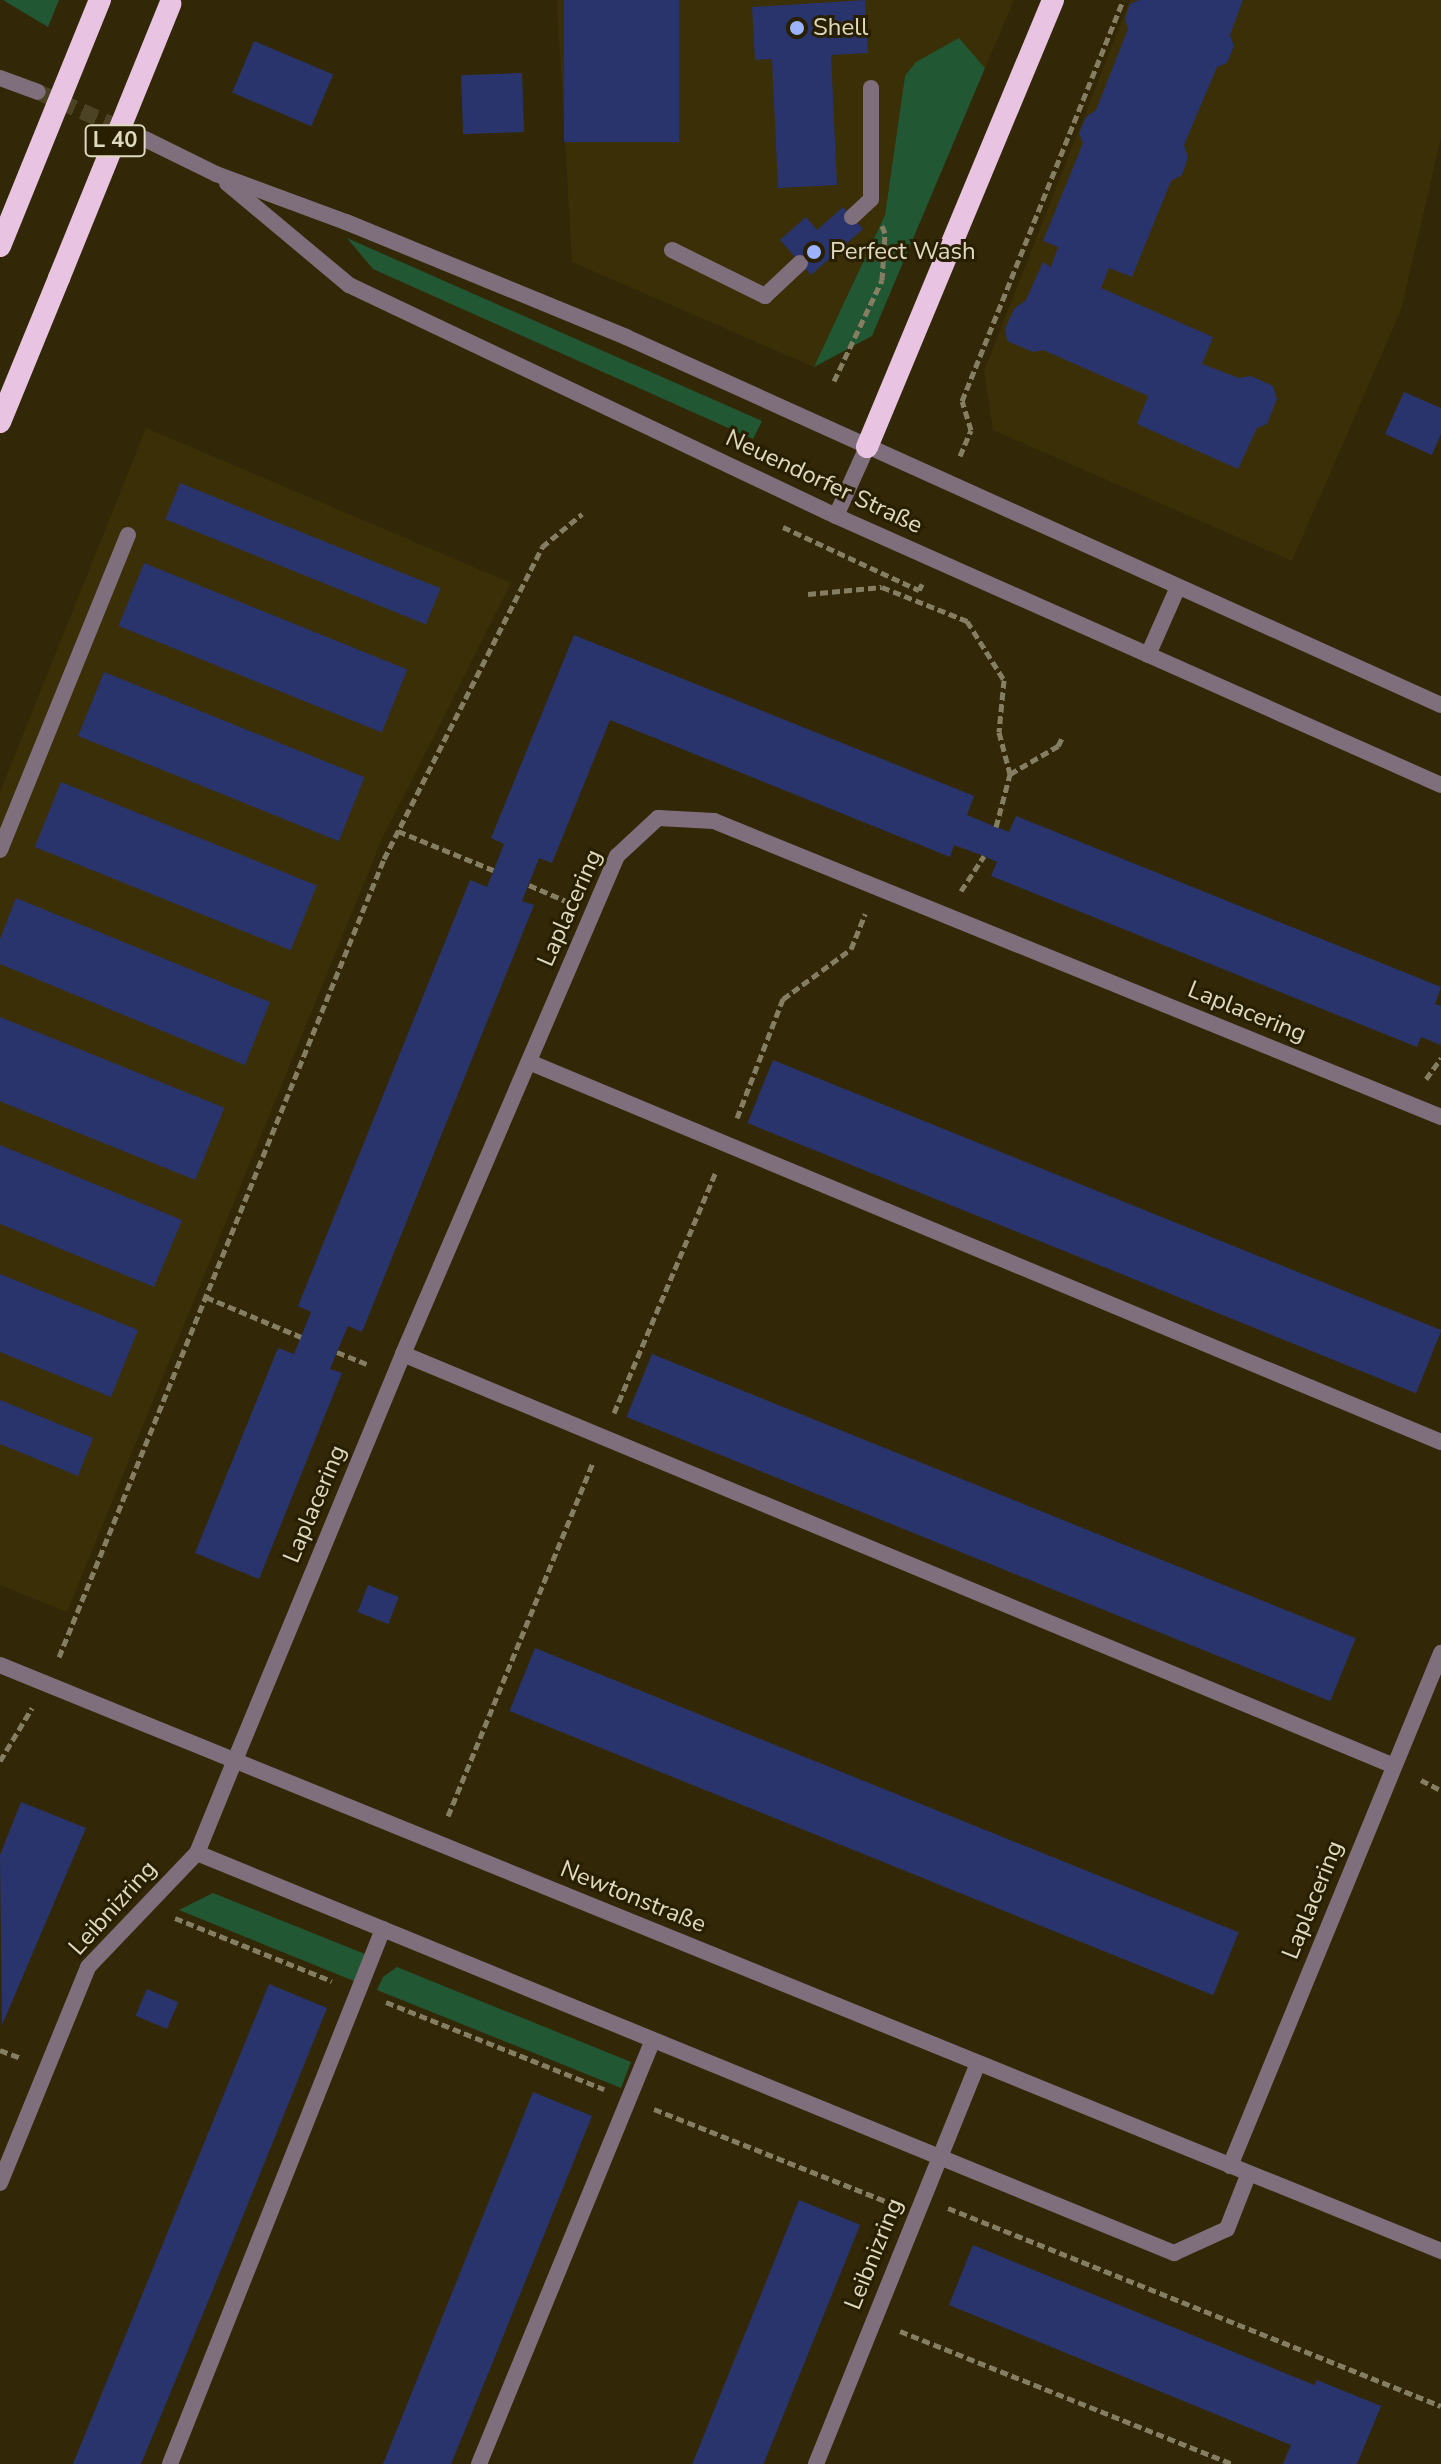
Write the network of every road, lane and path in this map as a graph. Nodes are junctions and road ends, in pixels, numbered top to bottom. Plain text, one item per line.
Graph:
1 (100, 0) edge
2 (1053, 0) edge
3 (1123, 0) edge
4 (171, 2) edge
5 (0, 78) edge
6 (871, 88) dead end
7 (38, 92) tunnel mouth
8 (145, 139) tunnel mouth
9 (216, 174) junction
10 (871, 199) junction
11 (852, 217) dead end
12 (0, 246) edge
13 (672, 250) dead end
14 (800, 263) dead end
15 (834, 381) dead end
16 (0, 422) edge
17 (971, 430) dead end
18 (867, 447) junction
19 (582, 514) dead end
20 (836, 516) junction
21 (128, 535) dead end
22 (1178, 587) junction
23 (919, 590) dead end
24 (808, 594) dead end
25 (916, 600) junction
26 (1148, 655) junction
27 (1441, 705) edge
28 (1063, 736) dead end
29 (1010, 774) junction
30 (1441, 785) edge
31 (996, 827) dead end
32 (398, 831) junction
33 (0, 850) edge
34 (984, 856) dead end
35 (493, 870) dead end
36 (529, 885) dead end
37 (876, 887) junction
38 (960, 892) dead end
39 (567, 901) dead end
40 (1441, 1058) edge
41 (529, 1062) junction
42 (1426, 1080) dead end
43 (1441, 1117) edge
44 (728, 1143) junction
45 (206, 1297) junction
46 (301, 1337) dead end
47 (337, 1352) dead end
48 (403, 1354) junction
49 (375, 1367) dead end
50 (605, 1436) junction
51 (1441, 1442) edge
52 (1441, 1653) edge
53 (0, 1665) edge
54 (47, 1684) junction
55 (235, 1760) junction
56 (0, 1761) edge
57 (1394, 1766) junction
58 (437, 1843) junction
59 (197, 1853) junction
60 (145, 1906) junction
61 (383, 1929) junction
62 (358, 1991) junction
63 (653, 2040) junction
64 (978, 2063) junction
65 (628, 2099) junction
66 (939, 2157) junction
67 (1230, 2166) junction
68 (1249, 2173) junction
69 (0, 2183) edge
70 (920, 2206) junction
71 (1441, 2251) edge
72 (873, 2321) junction
73 (1441, 2406) edge
74 (170, 2464) edge
75 (479, 2464) edge
76 (816, 2464) edge
77 (1233, 2464) edge

1 - 12 highway, L 40, bridge
2 - 18 highway
3 - 17 path
4 - 16 highway, L 40, bridge
5 - 7 street
6 - 10 street
8 - 9 street, Neuendorfer Straße
9 - 18 street, Neuendorfer Straße
9 - 20 street, Neuendorfer Straße
10 - 11 street
10 - 15 path
13 - 14 street
18 - 20 street
18 - 22 street, Neuendorfer Straße
19 - 32 path
20 - 26 street, Neuendorfer Straße
21 - 33 street
22 - 26 street
22 - 27 street, Neuendorfer Straße
23 - 25 path
24 - 25 path
25 - 29 path
26 - 30 street, Neuendorfer Straße
28 - 29 path
29 - 31 path
32 - 35 path
32 - 45 path
34 - 38 path
36 - 39 path
37 - 41 street, Laplacering
37 - 43 street, Laplacering
37 - 44 path
40 - 42 path
41 - 44 street
41 - 48 street, Laplacering
44 - 50 path
44 - 51 street
45 - 46 path
45 - 54 path
47 - 49 path
48 - 50 street
48 - 55 street, Laplacering
50 - 57 street
50 - 58 path
52 - 57 street, Laplacering
53 - 54 street, Newtonstraße
54 - 55 street, Newtonstraße
54 - 56 path
55 - 58 street, Newtonstraße
55 - 59 street, Leibnizring
57 - 67 street, Laplacering
58 - 64 street, Newtonstraße
59 - 60 street, Leibnizring
59 - 61 street
60 - 62 path
60 - 69 street, Leibnizring
61 - 62 street
61 - 63 street
62 - 65 path
62 - 74 street
63 - 65 street
63 - 66 street
64 - 66 street, Leibnizring
64 - 67 street, Newtonstraße
65 - 70 path
65 - 75 street
66 - 68 street
66 - 70 street, Leibnizring
67 - 68 street, Newtonstraße
68 - 71 street, Newtonstraße
70 - 72 street, Leibnizring
70 - 73 path
72 - 76 street, Leibnizring
72 - 77 path

